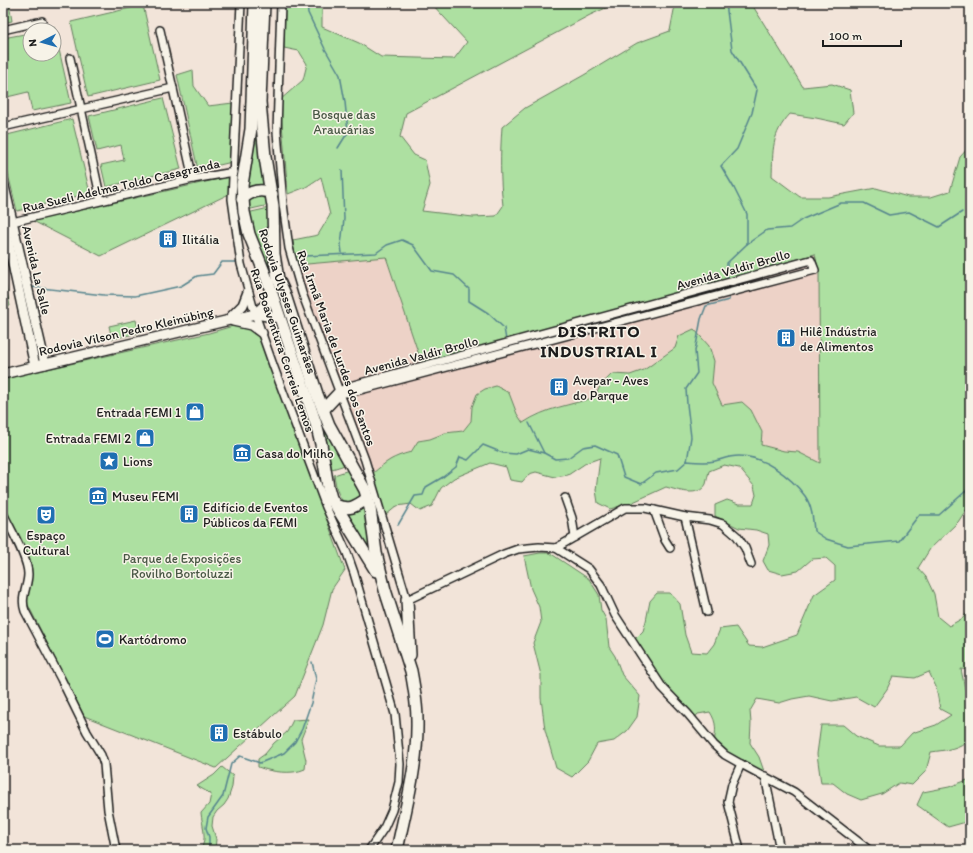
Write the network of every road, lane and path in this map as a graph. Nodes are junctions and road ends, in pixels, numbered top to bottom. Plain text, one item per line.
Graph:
1 (241, 3) edge
2 (255, 3) edge
3 (264, 3) edge
4 (281, 3) edge
5 (42, 21) dead end
6 (3, 30) edge
7 (160, 30) dead end
8 (70, 58) dead end
9 (173, 88) junction
10 (81, 109) junction
11 (3, 127) edge
12 (234, 172) junction
13 (193, 179) junction
14 (3, 182) edge
15 (272, 194) junction
16 (242, 199) junction
17 (101, 200) junction
18 (7, 221) edge
19 (248, 292) junction
20 (273, 297) junction
21 (255, 314) junction
22 (280, 318) junction
23 (228, 320) junction
24 (262, 333) junction
25 (45, 364) junction
26 (35, 366) junction
27 (3, 374) edge
28 (317, 394) junction
29 (339, 394) junction
30 (324, 410) junction
31 (368, 498) junction
32 (565, 498) dead end
33 (334, 505) junction
34 (654, 510) junction
35 (3, 513) edge
36 (685, 517) junction
37 (575, 537) junction
38 (556, 548) junction
39 (670, 548) dead end
40 (751, 564) dead end
41 (385, 590) junction
42 (407, 600) junction
43 (708, 612) dead end
44 (411, 671) junction
45 (741, 764) junction
46 (765, 776) junction
47 (116, 850) edge
48 (369, 850) edge
49 (397, 850) edge
50 (740, 850) edge
51 (780, 850) edge
52 (869, 850) edge

1 - 12 street, Rua Boaventura Correia Lemos
2 - 16 highway, Rodovia Ulysses Guimarães
3 - 15 highway, Rodovia Ulysses Guimarães
4 - 29 street, Rua Irmã Maria de Lurdes dos Santos
5 - 6 street
7 - 9 street
8 - 10 street
9 - 10 street
9 - 13 street
10 - 11 street
10 - 17 street
12 - 13 street, Rua Sueli Adelma Toldo Casagranda
12 - 19 street, Rua Boaventura Correia Lemos
13 - 17 street, Rua Sueli Adelma Toldo Casagranda
14 - 18 main road, Avenida La Salle
15 - 16 highway
15 - 28 highway, Rodovia Ulysses Guimarães
16 - 20 highway, Rodovia Ulysses Guimarães
17 - 18 street, Rua Sueli Adelma Toldo Casagranda
18 - 25 main road, Avenida La Salle
18 - 26 main road, Avenida La Salle
19 - 21 street, Rua Boaventura Correia Lemos
19 - 23 main road
20 - 21 main road
20 - 22 highway, Rodovia Ulysses Guimarães
21 - 22 main road, Rodovia Vilson Pedro Kleinübing
21 - 23 main road, Rodovia Vilson Pedro Kleinübing
21 - 24 street, Rua Boaventura Correia Lemos
22 - 33 highway, Rodovia Ulysses Guimarães
23 - 24 main road
23 - 25 main road, Rodovia Vilson Pedro Kleinübing
24 - 48 street, Rua Boaventura Correia Lemos
25 - 26 main road, Rodovia Vilson Pedro Kleinübing
26 - 27 main road, Rodovia Vilson Pedro Kleinübing
28 - 29 highway
28 - 30 highway, Rodovia Ulysses Guimarães
29 - 29 street, Avenida Valdir Brollo
29 - 30 highway
29 - 42 street, Rua Irmã Maria de Lurdes dos Santos
30 - 31 highway, Rodovia Ulysses Guimarães
31 - 33 highway
31 - 41 highway, Rodovia Ulysses Guimarães
32 - 37 street
33 - 41 highway, Rodovia Ulysses Guimarães
34 - 36 street
34 - 37 street
34 - 39 street
35 - 47 street
36 - 40 street
36 - 43 street
37 - 38 street
38 - 42 street
38 - 45 street
41 - 44 highway, Rodovia Ulysses Guimarães
42 - 44 highway
44 - 49 highway, Rodovia Ulysses Guimarães
45 - 46 street
45 - 50 street
46 - 51 street
46 - 52 street

